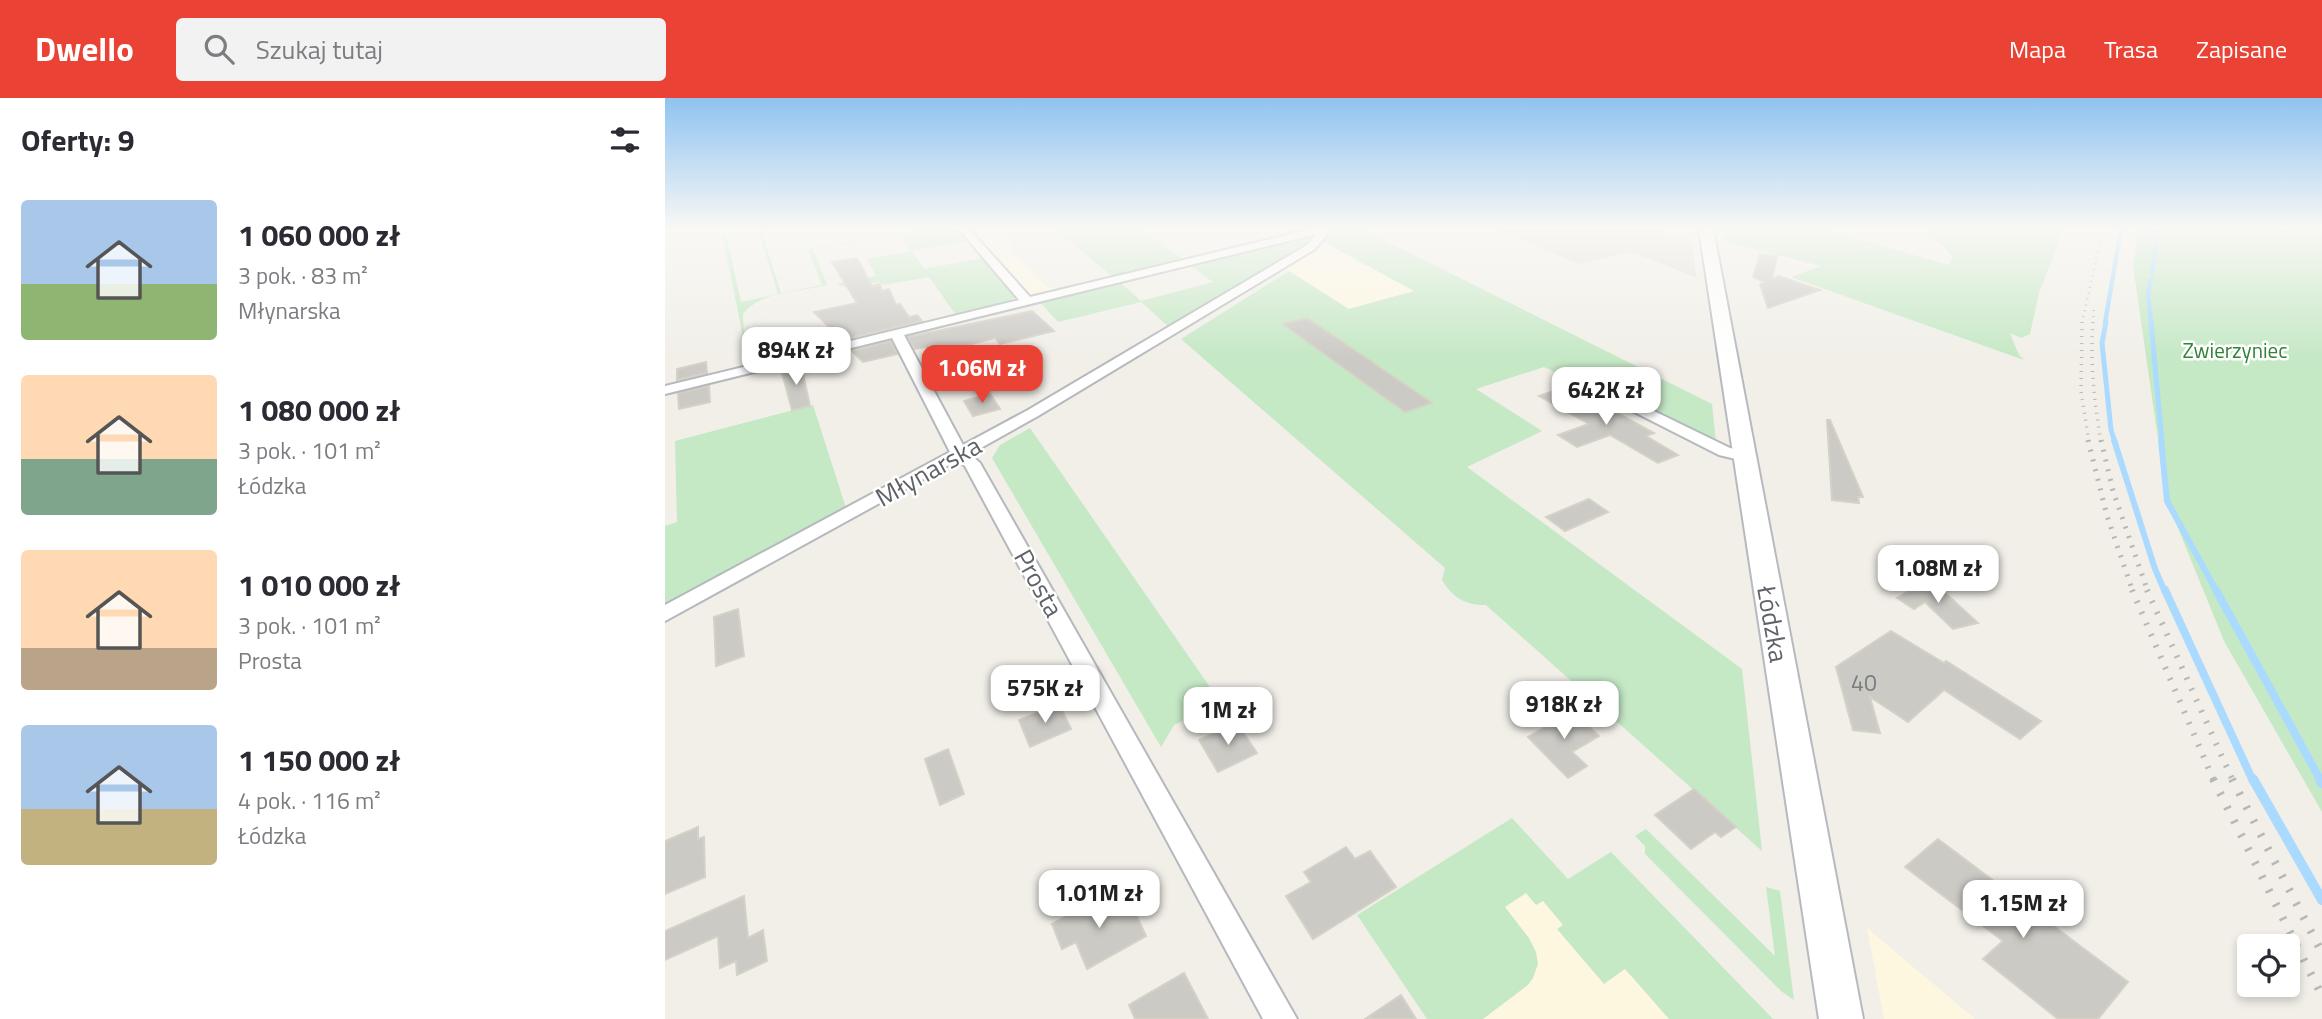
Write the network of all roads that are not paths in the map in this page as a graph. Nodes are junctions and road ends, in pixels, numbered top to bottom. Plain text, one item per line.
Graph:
1 (1002, 272) edge
2 (1146, 272) edge
3 (1269, 272) edge
4 (1713, 272) edge
5 (1027, 301) junction
6 (896, 333) junction
7 (1588, 383) dead end
8 (665, 390) edge
9 (959, 453) junction
10 (1744, 456) junction
11 (665, 614) edge
12 (1281, 1019) edge
13 (1841, 1019) edge

1 - 5 street
2 - 5 street
3 - 9 street, Młynarska
4 - 10 main road, Łódzka
5 - 6 street
6 - 8 street
6 - 9 street, Prosta
7 - 10 street
9 - 11 street, Młynarska
9 - 12 street, Prosta
10 - 13 main road, Łódzka

